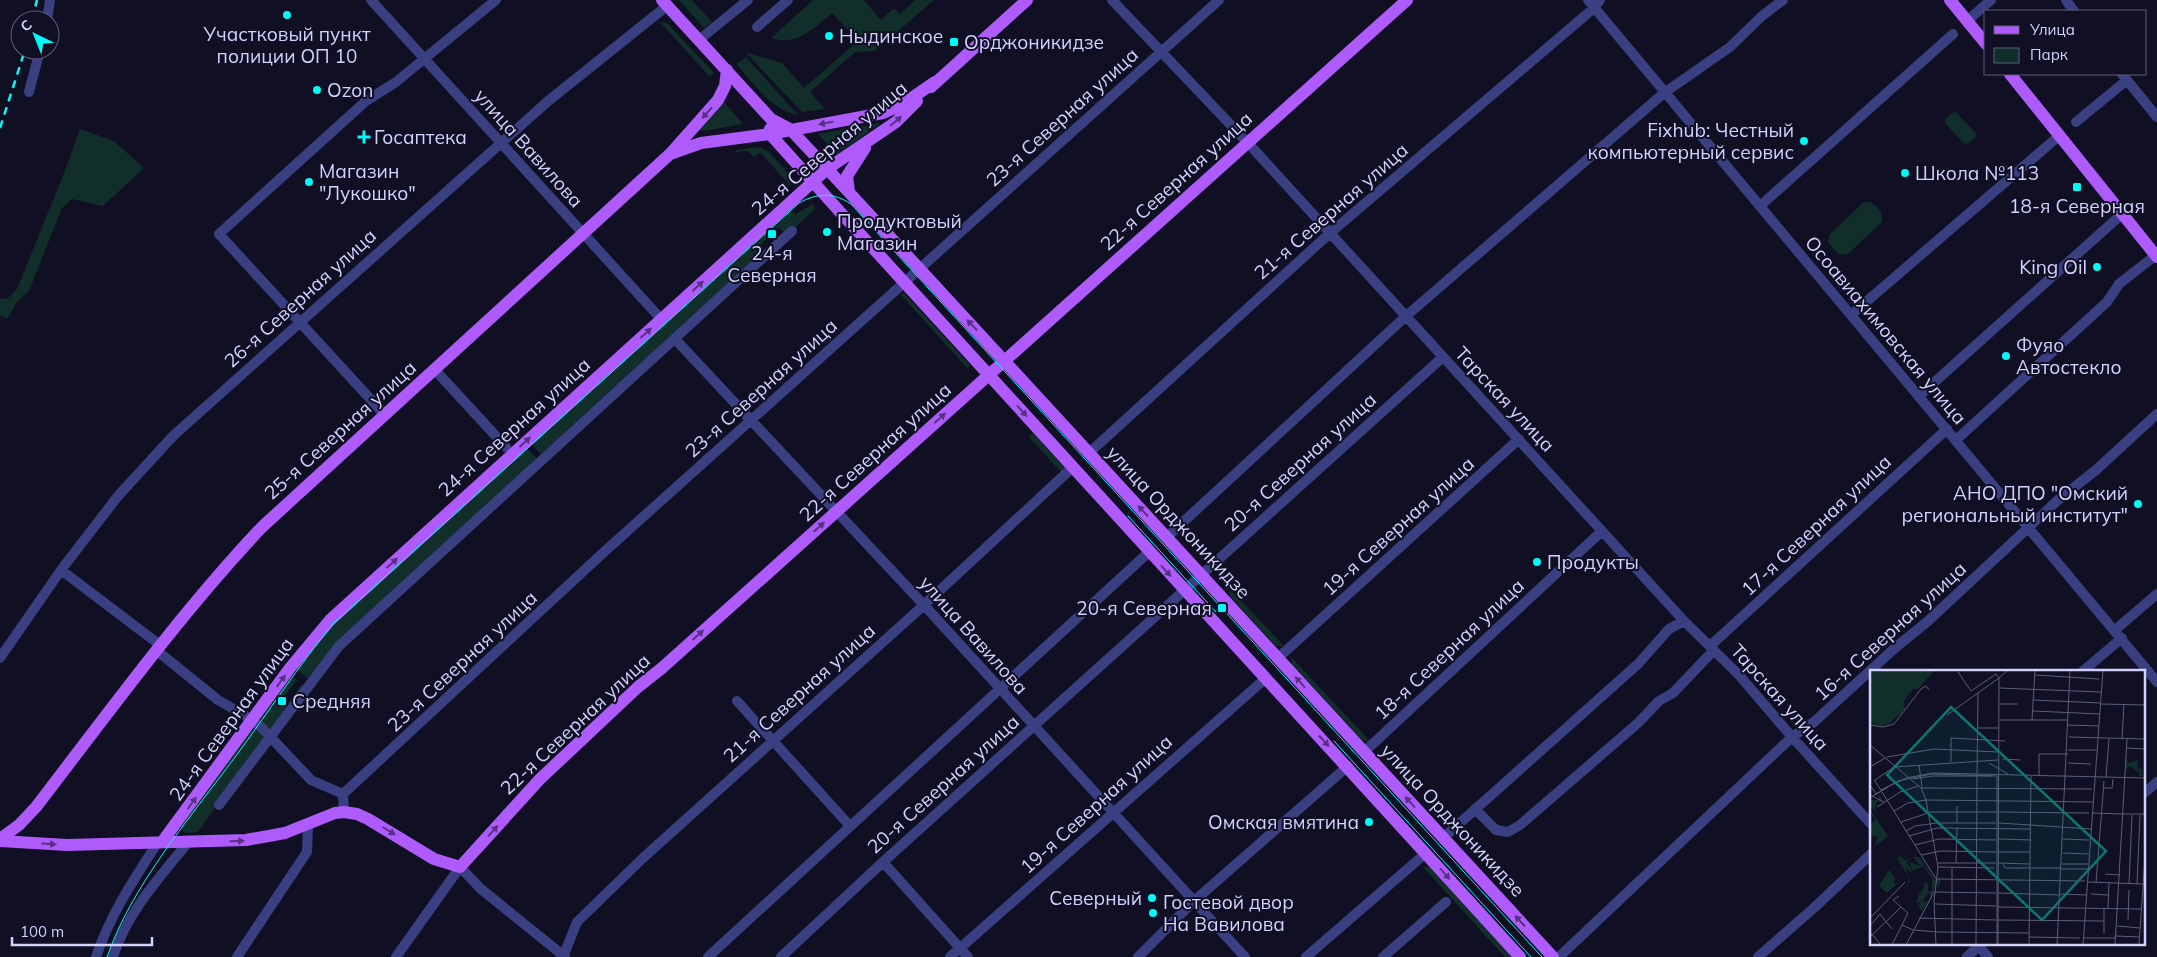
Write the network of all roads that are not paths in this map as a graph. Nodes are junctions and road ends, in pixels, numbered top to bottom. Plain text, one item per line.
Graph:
1 (371, 0) edge
2 (496, 0) edge
3 (748, 0) edge
4 (788, 0) edge
5 (1027, 0) edge
6 (1112, 0) edge
7 (1219, 0) edge
8 (1407, 0) edge
9 (1782, 0) edge
10 (1950, 0) edge
11 (1991, 0) edge
12 (665, 3) edge
13 (1594, 3) edge
14 (1967, 21) junction
15 (757, 27) dead end
16 (1953, 34) dead end
17 (699, 40) junction
18 (1984, 42) edge
19 (1160, 52) junction
20 (424, 58) junction
21 (38, 60) edge
22 (727, 70) junction
23 (2011, 75) edge
24 (2125, 77) edge
25 (935, 82) junction
26 (30, 92) dead end
27 (1664, 93) junction
28 (2157, 117) edge
29 (771, 119) junction
30 (2076, 122) dead end
31 (790, 129) junction
32 (770, 134) junction
33 (2060, 135) junction
34 (870, 141) junction
35 (501, 143) junction
36 (1248, 143) junction
37 (670, 154) junction
38 (827, 170) junction
39 (813, 182) junction
40 (849, 192) junction
41 (1760, 206) junction
42 (2122, 214) junction
43 (792, 231) dead end
44 (584, 234) junction
45 (1329, 234) junction
46 (2156, 256) edge
47 (920, 269) junction
48 (904, 282) junction
49 (1852, 314) junction
50 (1405, 317) junction
51 (661, 319) junction
52 (300, 322) junction
53 (675, 339) junction
54 (1443, 357) junction
55 (1005, 361) junction
56 (435, 370) junction
57 (989, 375) junction
58 (1919, 396) junction
59 (2157, 414) edge
60 (385, 415) junction
61 (750, 421) junction
62 (1947, 430) junction
63 (1519, 439) junction
64 (1956, 440) junction
65 (506, 447) dead end
66 (1089, 453) junction
67 (1073, 467) junction
68 (836, 512) junction
69 (2030, 528) junction
70 (1602, 531) junction
71 (1167, 538) junction
72 (1149, 552) junction
73 (61, 570) junction
74 (1202, 574) junction
75 (1183, 590) junction
76 (2157, 594) edge
77 (924, 605) junction
78 (1684, 621) junction
79 (2118, 634) junction
80 (158, 648) junction
81 (1712, 648) junction
82 (0, 658) edge
83 (1278, 658) junction
84 (1871, 670) edge
85 (2084, 670) edge
86 (1870, 671) edge
87 (1266, 678) junction
88 (2157, 682) edge
89 (998, 688) junction
90 (737, 701) dead end
91 (253, 720) junction
92 (1033, 726) junction
93 (270, 737) junction
94 (1792, 738) junction
95 (772, 740) junction
96 (1364, 752) junction
97 (1348, 766) junction
98 (2157, 782) edge
99 (2144, 793) edge
100 (343, 794) junction
101 (219, 805) dead end
102 (1475, 809) junction
103 (344, 812) junction
104 (1112, 812) junction
105 (1870, 823) edge
106 (308, 825) junction
107 (850, 826) junction
108 (1443, 838) junction
109 (0, 840) edge
110 (160, 842) junction
111 (189, 842) junction
112 (1426, 853) junction
113 (1870, 855) edge
114 (883, 862) junction
115 (460, 867) junction
116 (1193, 902) junction
117 (1446, 902) dead end
118 (1979, 944) edge
119 (960, 949) junction
120 (96, 957) edge
121 (113, 957) edge
122 (237, 957) edge
123 (396, 957) edge
124 (564, 957) edge
125 (708, 957) edge
126 (781, 957) edge
127 (950, 957) edge
128 (968, 957) edge
129 (1138, 957) edge
130 (1245, 957) edge
131 (1306, 957) edge
132 (1383, 957) edge
133 (1520, 957) edge
134 (1553, 957) edge
135 (1559, 957) edge
136 (1758, 957) edge
137 (1967, 957) edge
138 (1988, 957) edge

1 - 20 street, улица Вавилова
2 - 20 street
3 - 17 street
4 - 15 street
5 - 25 main road, 24-я Северная улица
6 - 19 street, Тарская улица
7 - 19 street, 23-я Северная улица
8 - 36 main road, 22-я Северная улица
9 - 27 street, 20-я Северная улица
10 - 14 main road
11 - 14 street
12 - 17 main road, улица Орджоникидзе
12 - 35 street, 26-я Северная улица
13 - 27 street, Осоавиахимовская улица
13 - 45 street, 21-я Северная улица
14 - 18 main road
16 - 41 street
17 - 22 main road, улица Орджоникидзе
19 - 36 street, Тарская улица
19 - 47 street, 23-я Северная улица
20 - 35 street, улица Вавилова
20 - 52 street
21 - 26 street
22 - 29 main road, улица Орджоникидзе
22 -> 37 main road
23 - 33 main road
24 - 28 street
24 - 30 street
25 -> 31 main road, 24-я Северная улица
34 -> 25 main road, 24-я Северная улица
27 - 41 street, Осоавиахимовская улица
27 - 50 street, 20-я Северная улица
29 - 31 main road, улица Орджоникидзе
29 - 32 main road
31 - 32 main road, 24-я Северная улица
31 - 38 main road, улица Орджоникидзе
32 - 37 main road, 25-я Северная улица
32 - 39 main road
33 - 42 main road
33 - 49 street
34 - 38 main road, 24-я Северная улица
34 - 40 main road
35 - 44 street, улица Вавилова
35 - 52 street, 26-я Северная улица
36 - 45 street, Тарская улица
36 - 55 main road, 22-я Северная улица
37 - 44 main road, 25-я Северная улица
38 - 39 main road, 24-я Северная улица
38 - 40 main road, улица Орджоникидзе
39 - 48 main road
51 -> 39 main road, 24-я Северная улица
40 - 47 main road, улица Орджоникидзе
41 - 49 street, Осоавиахимовская улица
42 - 46 main road
42 - 58 street
43 - 53 street
44 - 51 street, улица Вавилова
44 - 56 main road, 25-я Северная улица
45 - 50 street, Тарская улица
45 - 66 street, 21-я Северная улица
46 - 64 street
47 - 48 street, 23-я Северная улица
55 -> 47 main road, улица Орджоникидзе
48 - 57 main road
48 - 61 street, 23-я Северная улица
49 - 58 street, Осоавиахимовская улица
50 - 54 street, Тарская улица
50 - 71 street, 20-я Северная улица
91 -> 51 main road, 24-я Северная улица
52 - 60 street
52 - 73 street, 26-я Северная улица
53 - 61 street, улица Вавилова
53 - 93 street
54 - 63 street, Тарская улица
54 - 74 street, 20-я Северная улица
55 - 57 main road, 22-я Северная улица
55 - 66 main road, улица Орджоникидзе
56 - 60 main road, 25-я Северная улица
56 - 65 street
57 -> 67 main road
68 -> 57 main road, 22-я Северная улица
58 - 62 street, Осоавиахимовская улица
59 - 69 street, 16-я Северная улица
60 - 80 main road, 25-я Северная улица
61 - 68 street, улица Вавилова
61 - 100 street, 23-я Северная улица
62 - 64 street, Осоавиахимовская улица
62 - 81 street, 17-я Северная улица
63 - 70 street, Тарская улица
63 - 83 street, 19-я Северная улица
64 - 69 street, Осоавиахимовская улица
71 -> 66 main road, улица Орджоникидзе
67 - 72 main road
67 - 77 street, 21-я Северная улица
68 - 77 street, улица Вавилова
115 -> 68 main road, 22-я Северная улица
69 - 79 street, Осоавиахимовская улица
69 - 84 street, 16-я Северная улица
70 - 78 street, Тарская улица
70 - 96 street, 18-я Северная улица
71 - 74 main road, улица Орджоникидзе
72 -> 75 main road
72 - 89 street, 20-я Северная улица
73 - 80 street
73 - 82 street, 26-я Северная улица
74 - 75 street, 20-я Северная улица
74 - 83 main road, улица Орджоникидзе
75 - 87 main road
75 - 92 street, 20-я Северная улица
76 - 79 street
77 - 89 street, улица Вавилова
77 - 95 street, 21-я Северная улица
78 - 81 street, Тарская улица
78 - 102 street
79 - 85 street
79 - 88 street, Осоавиахимовская улица
80 - 91 street
80 - 109 main road, 25-я Северная улица
81 - 94 street, Тарская улица
81 - 102 street, 17-я Северная улица
96 -> 83 main road, улица Орджоникидзе
86 - 94 street, 16-я Северная улица
87 -> 97 main road
87 - 104 street, 19-я Северная улица
89 - 92 street, улица Вавилова
89 - 107 street, 20-я Северная улица
90 - 95 street
91 - 93 street
110 -> 91 main road, 24-я Северная улица
92 - 104 street, улица Вавилова
92 - 114 street, 20-я Северная улица
93 - 100 street
93 - 101 street
94 - 105 street, Тарская улица
94 - 135 street, 16-я Северная улица
95 - 107 street
95 - 124 street, 21-я Северная улица
108 -> 96 main road, улица Орджоникидзе
97 - 112 main road
97 - 116 street
98 - 99 street
100 - 103 street
102 - 108 street
103 - 106 main road
103 -> 115 main road
104 - 116 street, улица Вавилова
104 - 119 street, 19-я Северная улица
111 -> 106 main road
106 - 122 street
107 - 125 street, 20-я Северная улица
134 -> 108 main road, улица Орджоникидзе
109 -> 110 main road
110 - 111 main road
110 - 120 street, 24-я Северная улица
111 - 121 street
112 - 131 street
112 -> 133 main road
113 - 136 street
114 - 119 street
114 - 126 street, 20-я Северная улица
115 - 123 street, 22-я Северная улица
115 - 124 street
116 - 129 street
116 - 130 street, улица Вавилова
117 - 132 street
118 - 137 street
118 - 138 street
119 - 127 street, 19-я Северная улица
119 - 128 street

